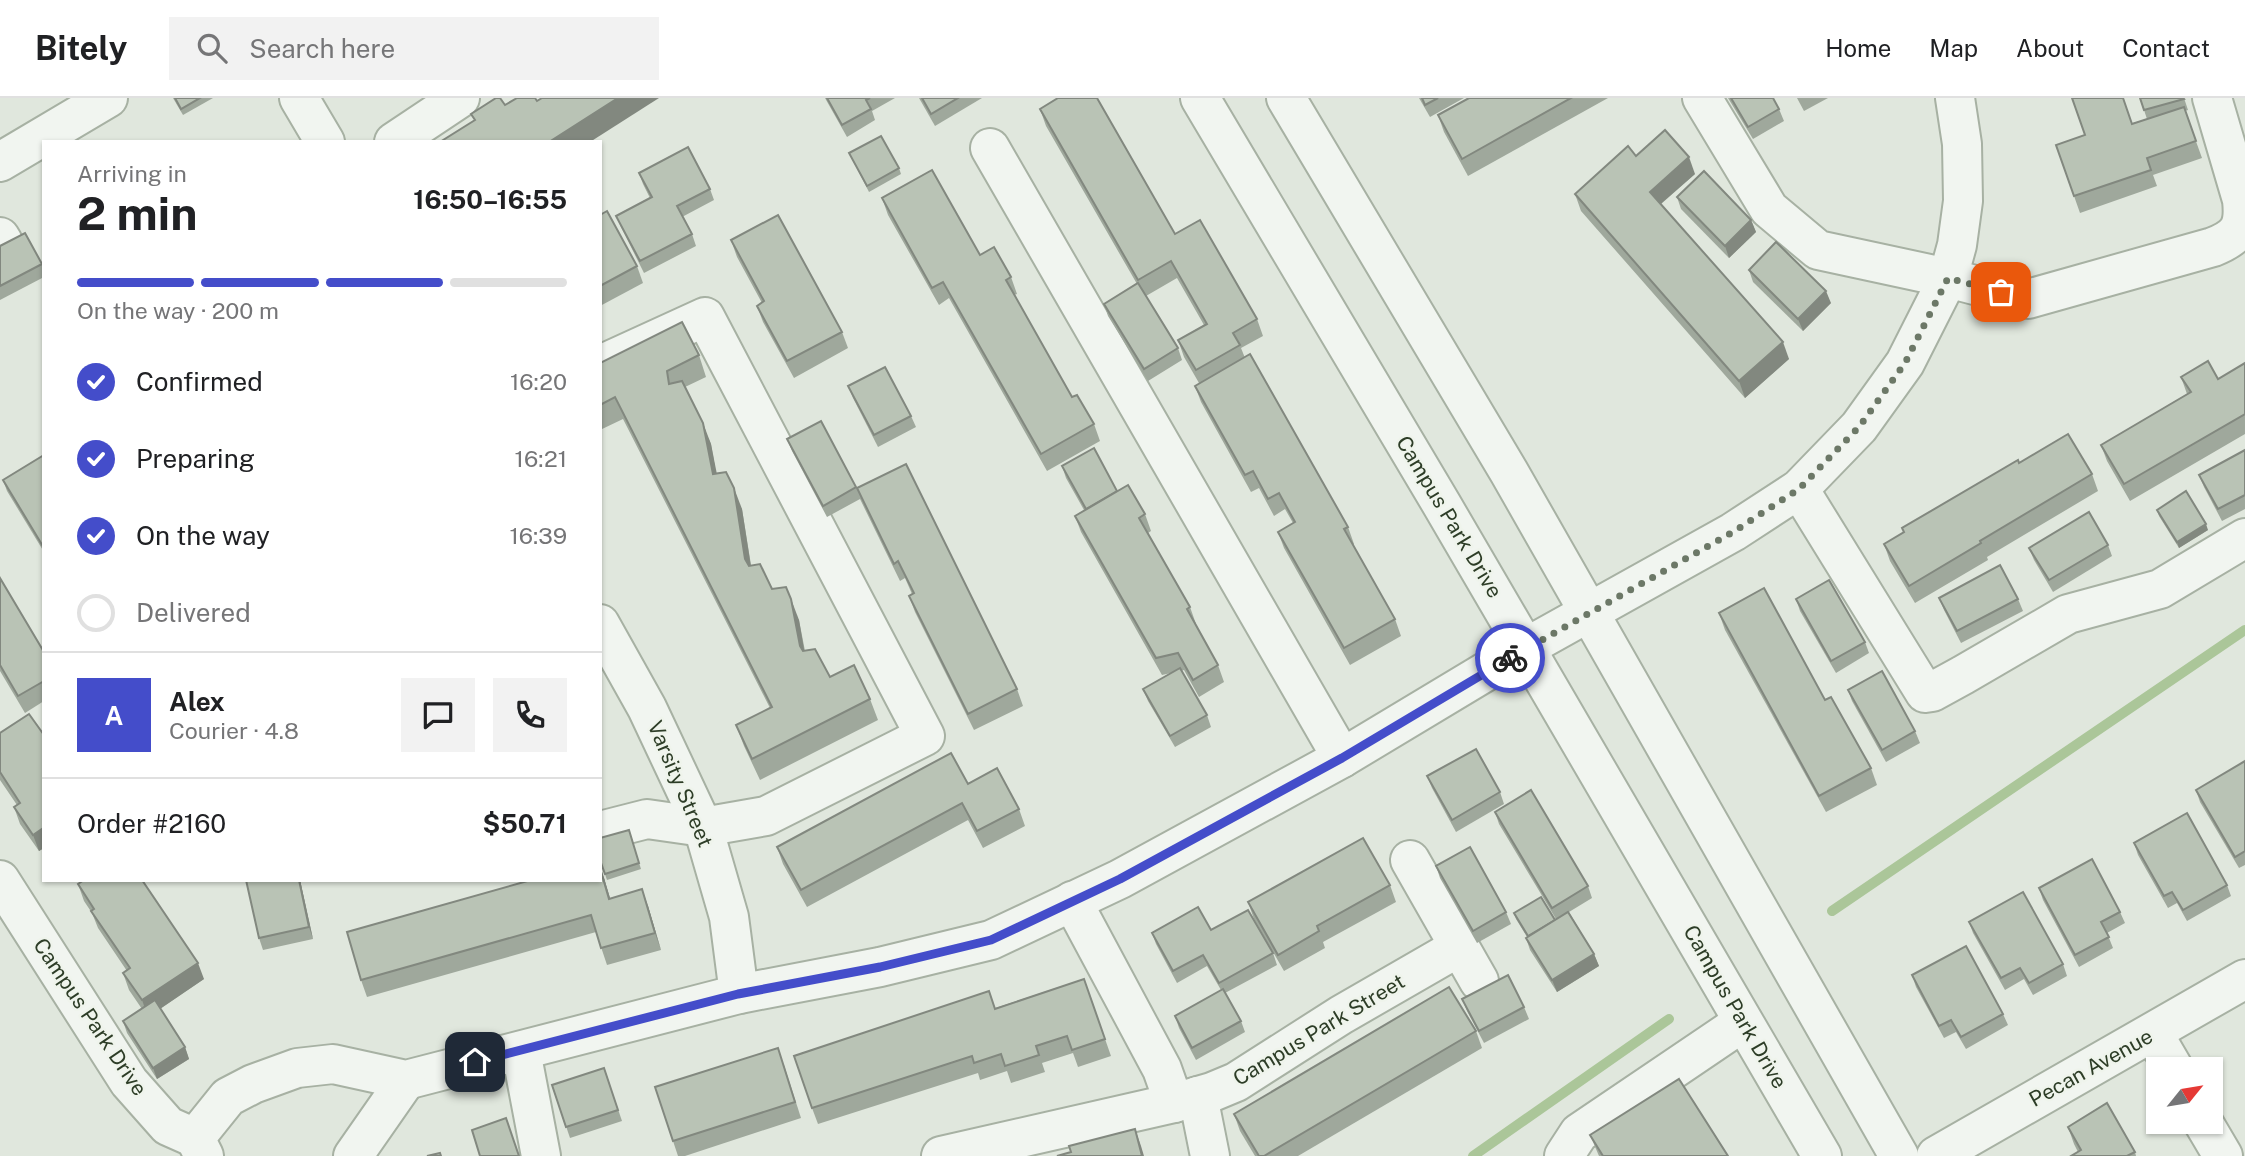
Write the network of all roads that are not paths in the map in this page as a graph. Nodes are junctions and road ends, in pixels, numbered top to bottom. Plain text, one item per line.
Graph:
1 (108, 98) edge
2 (299, 98) edge
3 (460, 98) edge
4 (1200, 98) edge
5 (1286, 98) edge
6 (1702, 98) edge
7 (1955, 98) edge
8 (2212, 98) edge
9 (324, 140) edge
10 (397, 140) edge
11 (990, 148) dead end
12 (0, 162) edge
13 (1948, 278) junction
14 (602, 364) edge
15 (1799, 489) junction
16 (2245, 538) edge
17 (1590, 612) junction
18 (602, 629) edge
19 (1525, 648) junction
20 (1342, 758) junction
21 (703, 827) junction
22 (602, 830) edge
23 (1410, 860) dead end
24 (0, 880) edge
25 (1072, 901) junction
26 (1459, 947) junction
27 (2245, 979) edge
28 (1479, 981) dead end
29 (738, 994) junction
30 (1743, 1021) junction
31 (2153, 1033) junction
32 (521, 1051) junction
33 (2167, 1057) edge
34 (406, 1080) junction
35 (1186, 1100) junction
36 (2210, 1134) edge
37 (199, 1147) edge
38 (353, 1156) edge
39 (541, 1156) edge
40 (941, 1156) edge
41 (1210, 1156) edge
42 (1564, 1156) edge
43 (1822, 1156) edge
44 (1899, 1156) edge
45 (1936, 1156) edge
46 (2223, 1156) edge

1 - 12 street
2 - 9 street
3 - 10 street
4 - 19 street, Campus Park Drive
5 - 17 street
6 - 13 street
7 - 13 street
8 - 13 street
11 - 20 street
13 - 15 street
14 - 21 street
15 - 16 street
15 - 17 street
17 - 19 street
17 - 44 street
18 - 21 street, Varsity Street
19 - 20 street
19 - 30 street, Campus Park Drive
20 - 25 street
21 - 22 street
21 - 29 street, Varsity Street
23 - 26 street
24 - 37 street, Campus Park Drive
25 - 29 street
25 - 35 street
26 - 28 street
26 - 35 street, Campus Park Street
27 - 31 street, Pecan Avenue
29 - 32 street
30 - 42 street
30 - 43 street, Campus Park Drive
31 - 33 street
31 - 45 street, Pecan Avenue
32 - 34 street
32 - 39 street
34 - 37 street
34 - 38 street
35 - 40 street, Campus Park Street
35 - 41 street
36 - 46 street

